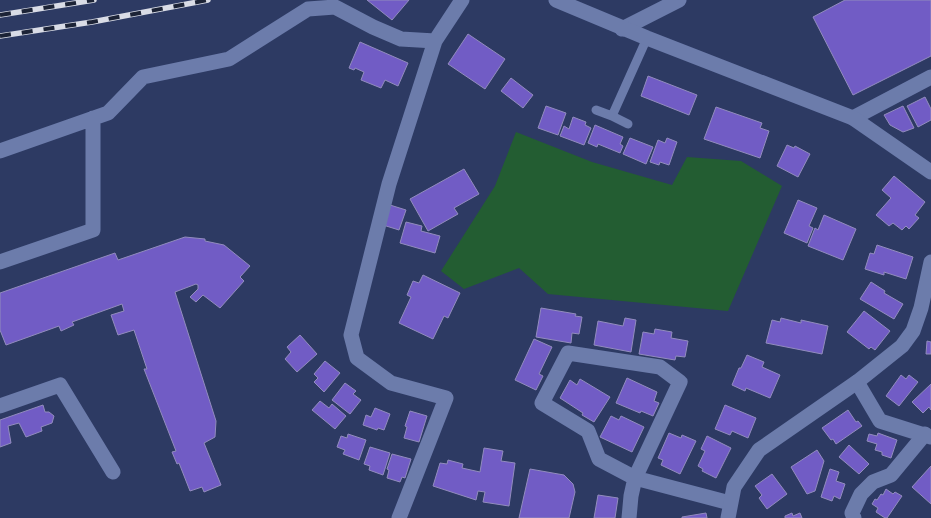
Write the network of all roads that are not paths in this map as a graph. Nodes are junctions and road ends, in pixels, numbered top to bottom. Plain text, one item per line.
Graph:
1 (462, 0) edge
2 (556, 0) edge
3 (679, 0) edge
4 (622, 28) junction
5 (647, 38) junction
6 (435, 41) junction
7 (931, 77) edge
8 (596, 110) dead end
9 (612, 116) junction
10 (93, 118) junction
11 (853, 118) junction
12 (628, 124) dead end
13 (0, 151) edge
14 (931, 172) edge
15 (0, 262) edge
16 (931, 262) edge
17 (857, 382) junction
18 (2, 401) edge
19 (928, 435) edge
20 (113, 472) dead end
21 (635, 478) junction
22 (729, 510) edge
23 (399, 518) edge
24 (629, 518) edge
25 (854, 518) edge

1 - 6 street
2 - 4 street
3 - 4 street
4 - 5 street
5 - 9 lane
5 - 11 street
6 - 10 street
6 - 23 street
7 - 11 street
8 - 9 lane
9 - 12 lane
10 - 13 street
10 - 15 street
11 - 14 street
16 - 17 street
17 - 19 street
17 - 22 street
18 - 20 street
19 - 25 street
21 - 21 street
21 - 22 street
21 - 24 street

